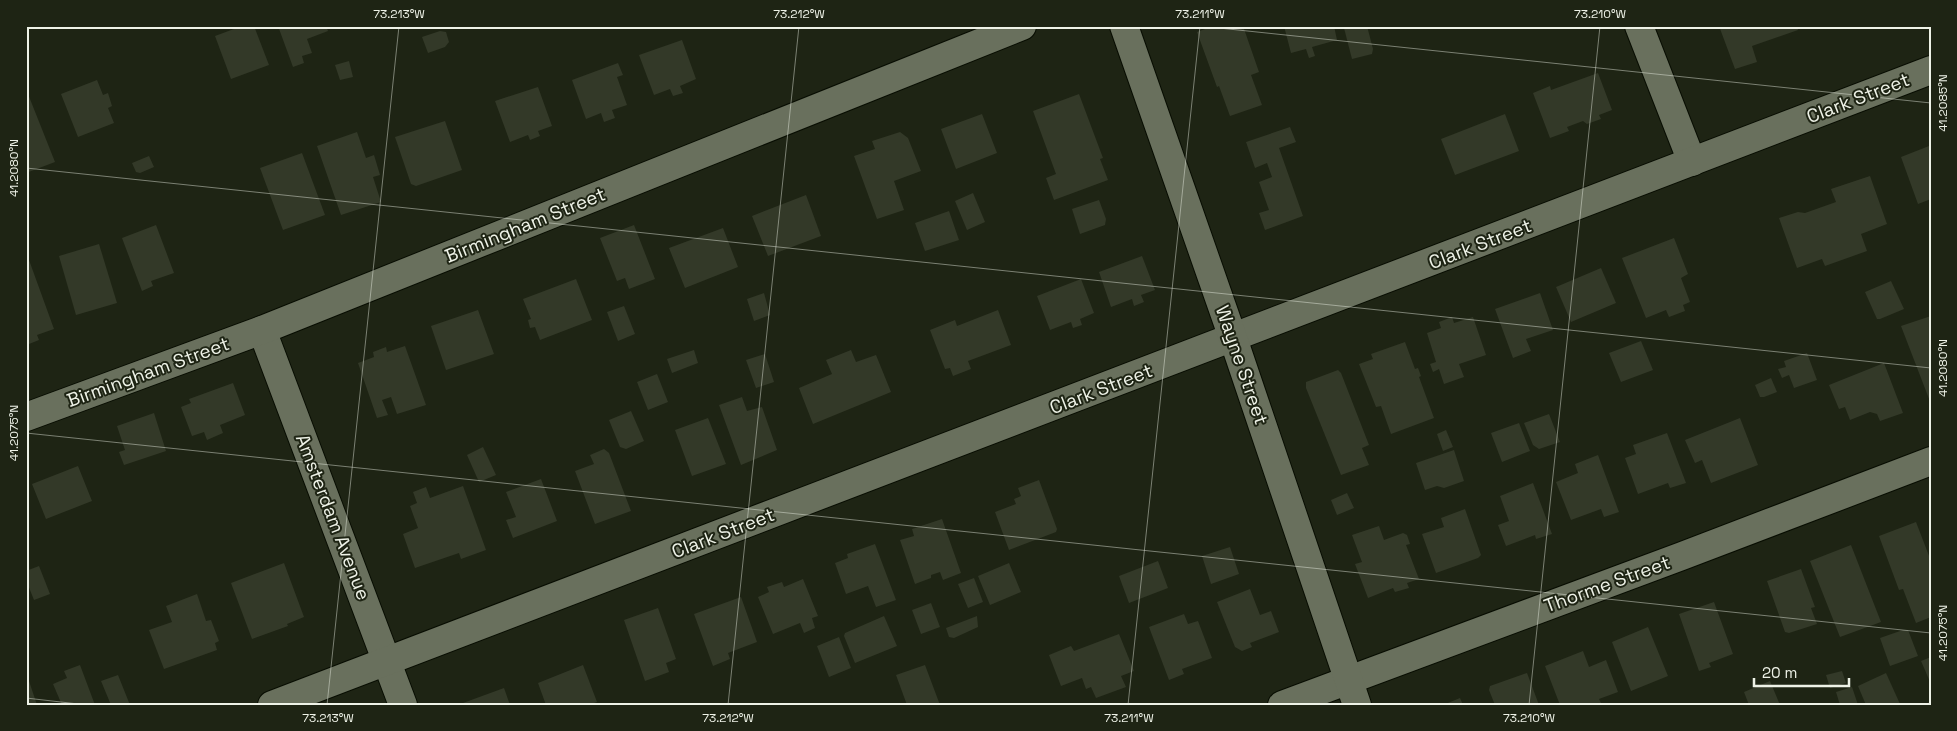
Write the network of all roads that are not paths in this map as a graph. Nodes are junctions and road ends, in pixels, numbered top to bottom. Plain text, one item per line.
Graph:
1 (1022, 26) edge
2 (1124, 26) edge
3 (1639, 26) edge
4 (1931, 70) edge
5 (1692, 162) junction
6 (262, 330) junction
7 (1233, 338) junction
8 (26, 417) edge
9 (1931, 461) edge
10 (386, 661) junction
11 (1348, 680) junction
12 (272, 705) edge
13 (403, 705) edge
14 (1282, 705) edge
15 (1357, 705) edge

1 - 6 street, Birmingham Street
2 - 7 street, Wayne Street
3 - 5 street
4 - 5 street, Clark Street
5 - 7 street, Clark Street
6 - 8 street, Birmingham Street
6 - 10 street, Amsterdam Avenue
7 - 10 street, Clark Street
7 - 11 street, Wayne Street
9 - 11 street, Thorme Street
10 - 12 street, Clark Street
10 - 13 street, Amsterdam Avenue
11 - 14 street, Thorme Street
11 - 15 street, Wayne Street

